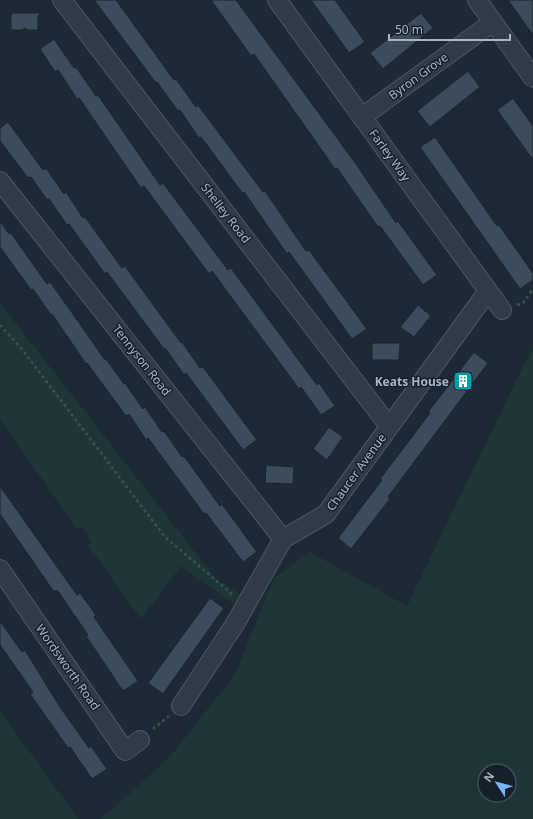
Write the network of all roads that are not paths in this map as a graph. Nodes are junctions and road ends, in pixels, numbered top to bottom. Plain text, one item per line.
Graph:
1 (62, 0) edge
2 (276, 0) edge
3 (477, 0) edge
4 (493, 22) junction
5 (533, 78) edge
6 (362, 117) junction
7 (0, 181) edge
8 (488, 291) junction
9 (502, 310) road end
10 (390, 426) junction
11 (283, 539) junction
12 (0, 569) edge
13 (181, 706) road end
14 (140, 740) road end

1 - 10 street, Shelley Road
2 - 6 street, Farley Way
3 - 4 street
4 - 5 street
4 - 6 street, Byron Grove
6 - 8 street, Farley Way
7 - 11 street, Tennyson Road
8 - 9 street, Farley Way
8 - 10 street, Chaucer Avenue
10 - 11 street, Chaucer Avenue
11 - 13 street
12 - 14 street, Wordsworth Road

